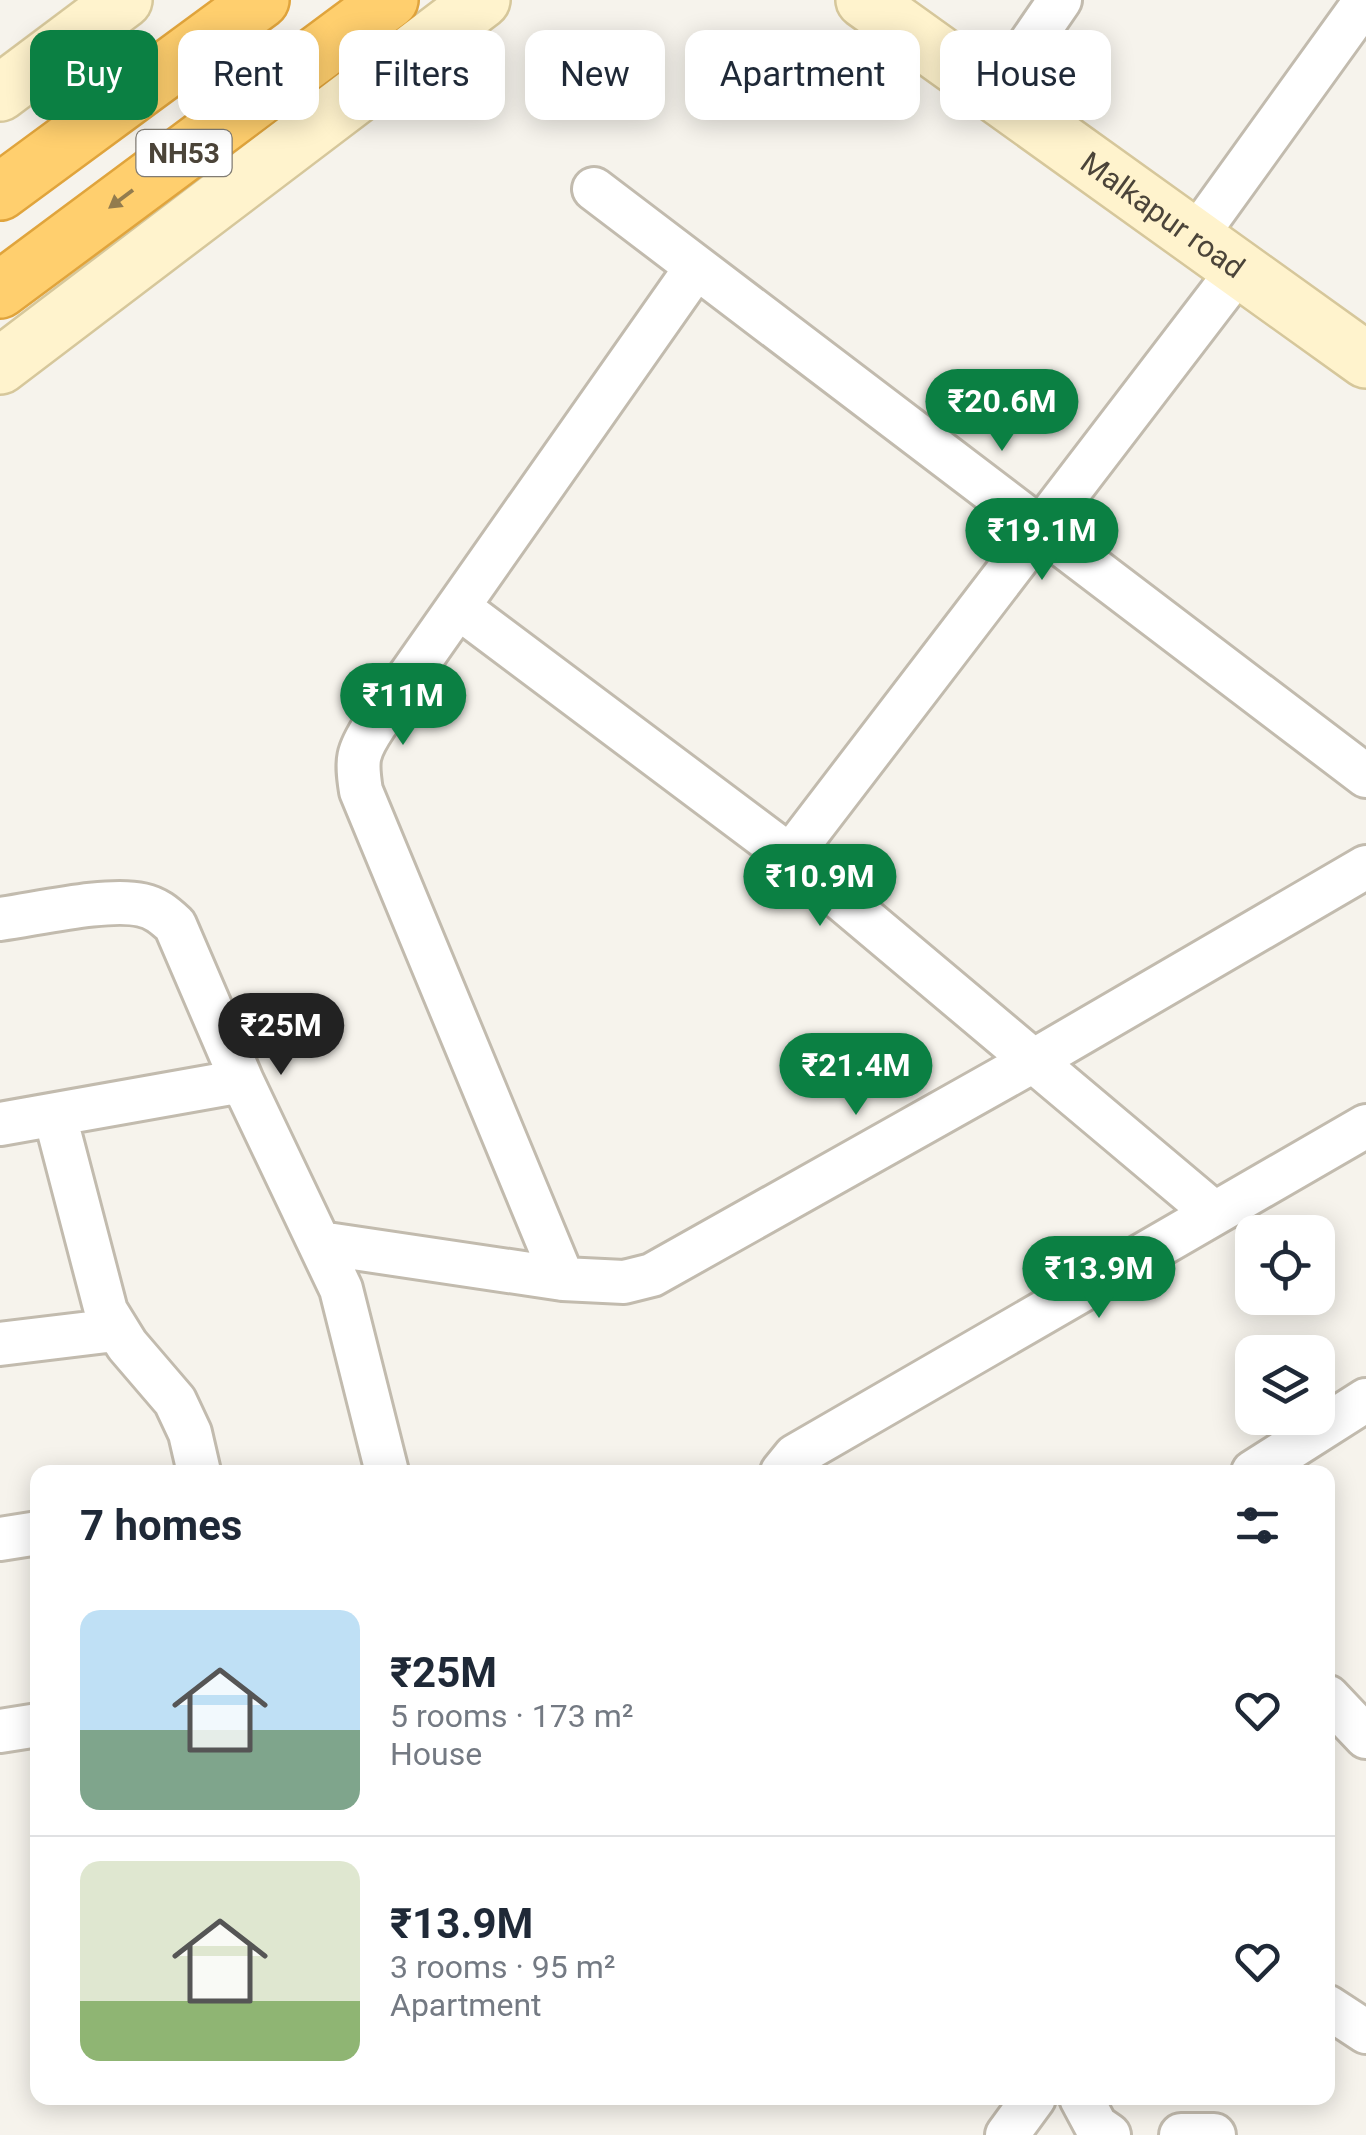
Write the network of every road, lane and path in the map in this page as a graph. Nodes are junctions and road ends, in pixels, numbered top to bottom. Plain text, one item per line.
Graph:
1 (124, 0) edge
2 (261, 0) edge
3 (482, 0) edge
4 (864, 0) edge
5 (1060, 0) edge
6 (1366, 0) edge
7 (379, 8) edge
8 (1039, 30) edge
9 (940, 54) edge
10 (0, 93) edge
11 (1034, 120) edge
12 (594, 189) dead end
13 (0, 192) edge
14 (1196, 236) junction
15 (695, 268) junction
16 (1240, 268) junction
17 (0, 290) edge
18 (1366, 360) edge
19 (0, 366) edge
20 (1039, 528) junction
21 (458, 607) junction
22 (1366, 776) edge
23 (790, 856) junction
24 (1366, 867) edge
25 (0, 919) edge
26 (1033, 1060) junction
27 (242, 1080) junction
28 (54, 1116) junction
29 (0, 1124) edge
30 (1366, 1126) edge
31 (1213, 1212) junction
32 (320, 1243) junction
33 (563, 1279) junction
34 (116, 1330) junction
35 (0, 1344) edge
36 (1366, 1400) edge
37 (197, 1465) edge
38 (385, 1465) edge
39 (788, 1465) edge
40 (1264, 1465) edge
41 (30, 1534) edge
42 (0, 1540) edge
43 (1335, 1704) edge
44 (30, 1726) edge
45 (0, 1731) edge
46 (1366, 1737) edge
47 (1335, 2012) edge
48 (1366, 2032) edge
49 (1029, 2105) edge
50 (1085, 2105) edge
51 (1008, 2135) edge
52 (1109, 2135) edge
53 (1180, 2135) edge
54 (1214, 2135) edge

1 - 10 street
2 - 13 highway, NH53
3 - 19 street
4 - 9 street, Malkapur road
5 - 8 street
6 - 14 street
7 -> 17 highway, NH53
11 - 14 street, Malkapur road
12 - 15 street
14 - 16 street, Malkapur road
15 - 20 street
15 - 21 street
16 - 18 street, Malkapur road
16 - 20 street
20 - 22 street
20 - 23 street
21 - 23 street
21 - 33 street
23 - 26 street
24 - 26 street
25 - 27 street
26 - 31 street
26 - 33 street
27 - 28 street
27 - 32 street
28 - 29 street
28 - 34 street
30 - 31 street
31 - 39 street
32 - 33 street
32 - 38 street
34 - 35 street
34 - 37 street
36 - 40 street
41 - 42 street
43 - 46 street
44 - 45 street
47 - 48 street
49 - 51 street
50 - 52 street
53 - 54 street

